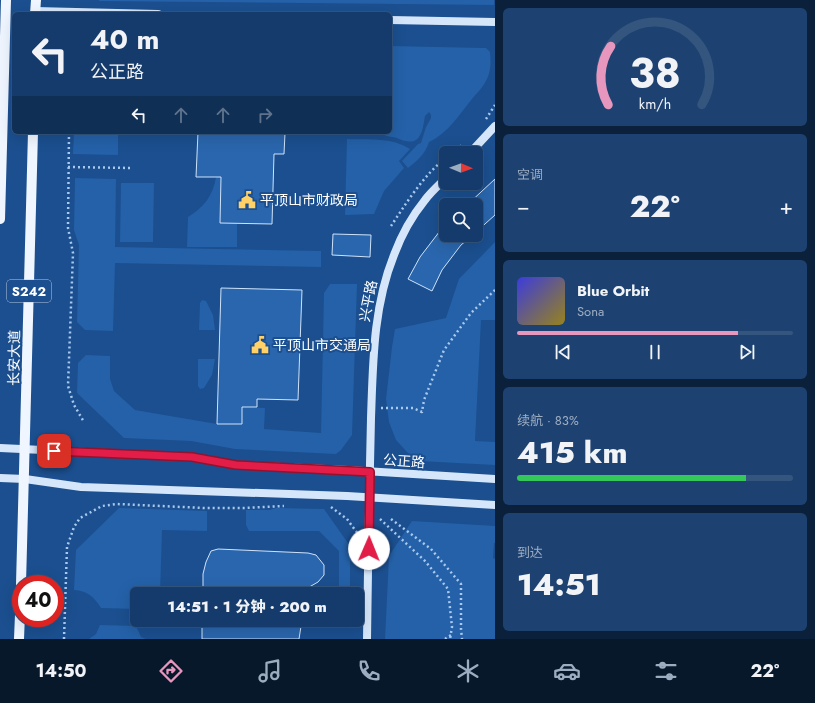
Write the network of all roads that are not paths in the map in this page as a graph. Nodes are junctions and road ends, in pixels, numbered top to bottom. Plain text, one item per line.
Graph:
1 (6, 0) edge
2 (36, 0) edge
3 (35, 12) edge
4 (392, 20) edge
5 (495, 22) edge
6 (495, 126) edge
7 (33, 134) edge
8 (476, 146) edge
9 (439, 185) edge
10 (0, 219) edge
11 (0, 448) edge
12 (26, 449) junction
13 (370, 472) junction
14 (0, 478) edge
15 (25, 479) junction
16 (495, 479) edge
17 (370, 498) junction
18 (495, 505) edge
19 (21, 575) edge
20 (19, 627) edge
21 (19, 639) edge
22 (367, 639) edge

1 - 10 main road
2 - 3 main road
4 - 5 main road
6 - 8 main road
7 - 12 main road, 长安大道 / S242
9 - 13 main road, 兴平路
11 - 12 main road, 公正路
12 - 13 main road, 公正路
12 - 15 main road, 长安大道 / S242
13 - 16 main road, 公正路
13 - 17 main road, 兴平路
14 - 15 main road
15 - 17 main road
15 - 19 main road, 长安大道 / S242
17 - 18 main road
17 - 22 main road, 兴平路
20 - 21 main road

